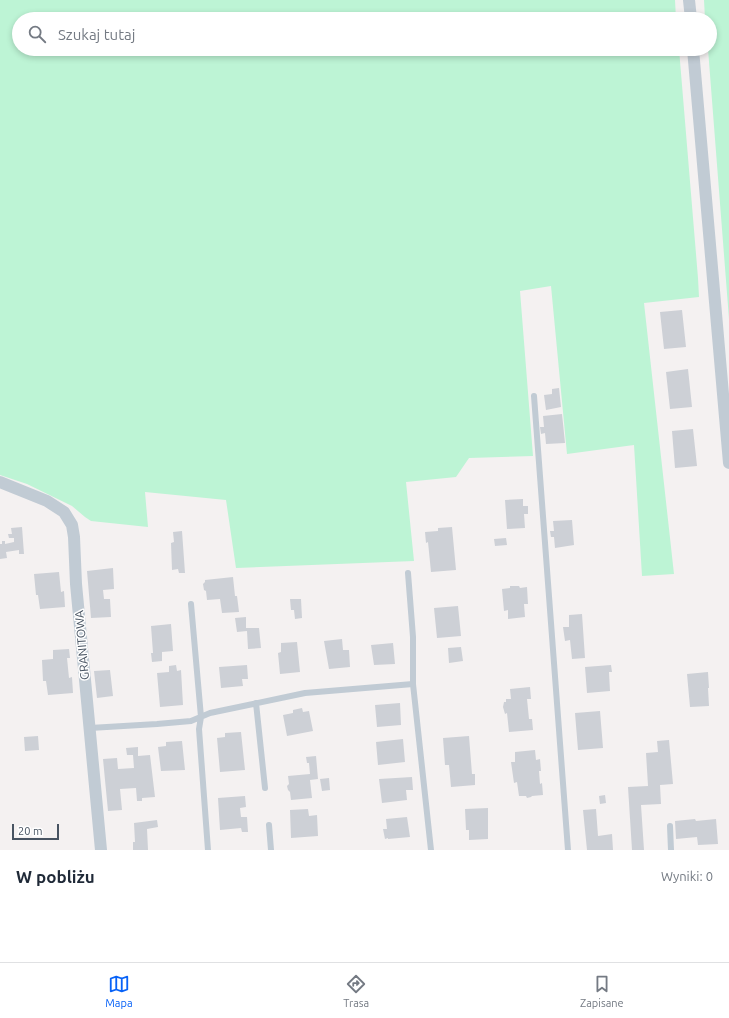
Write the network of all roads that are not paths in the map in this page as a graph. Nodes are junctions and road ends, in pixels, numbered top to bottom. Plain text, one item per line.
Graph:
1 (689, 0) edge
2 (690, 12) edge
3 (694, 56) edge
4 (534, 396) dead end
5 (728, 444) edge
6 (729, 463) edge
7 (0, 482) edge
8 (408, 573) dead end
9 (191, 604) dead end
10 (413, 684) junction
11 (256, 703) junction
12 (200, 717) junction
13 (90, 728) junction
14 (265, 788) dead end
15 (269, 825) dead end
16 (670, 826) dead end
17 (101, 850) edge
18 (208, 850) edge
19 (271, 850) edge
20 (431, 850) edge
21 (568, 850) edge
22 (672, 850) edge

1 - 2 street
3 - 5 street
4 - 21 lane
5 - 6 street
7 - 13 street, GRANITOWA
8 - 10 lane
9 - 12 lane
10 - 11 lane
10 - 20 lane
11 - 12 lane
11 - 14 lane
12 - 13 lane
12 - 18 lane
13 - 17 street, GRANITOWA
15 - 19 lane
16 - 22 lane

